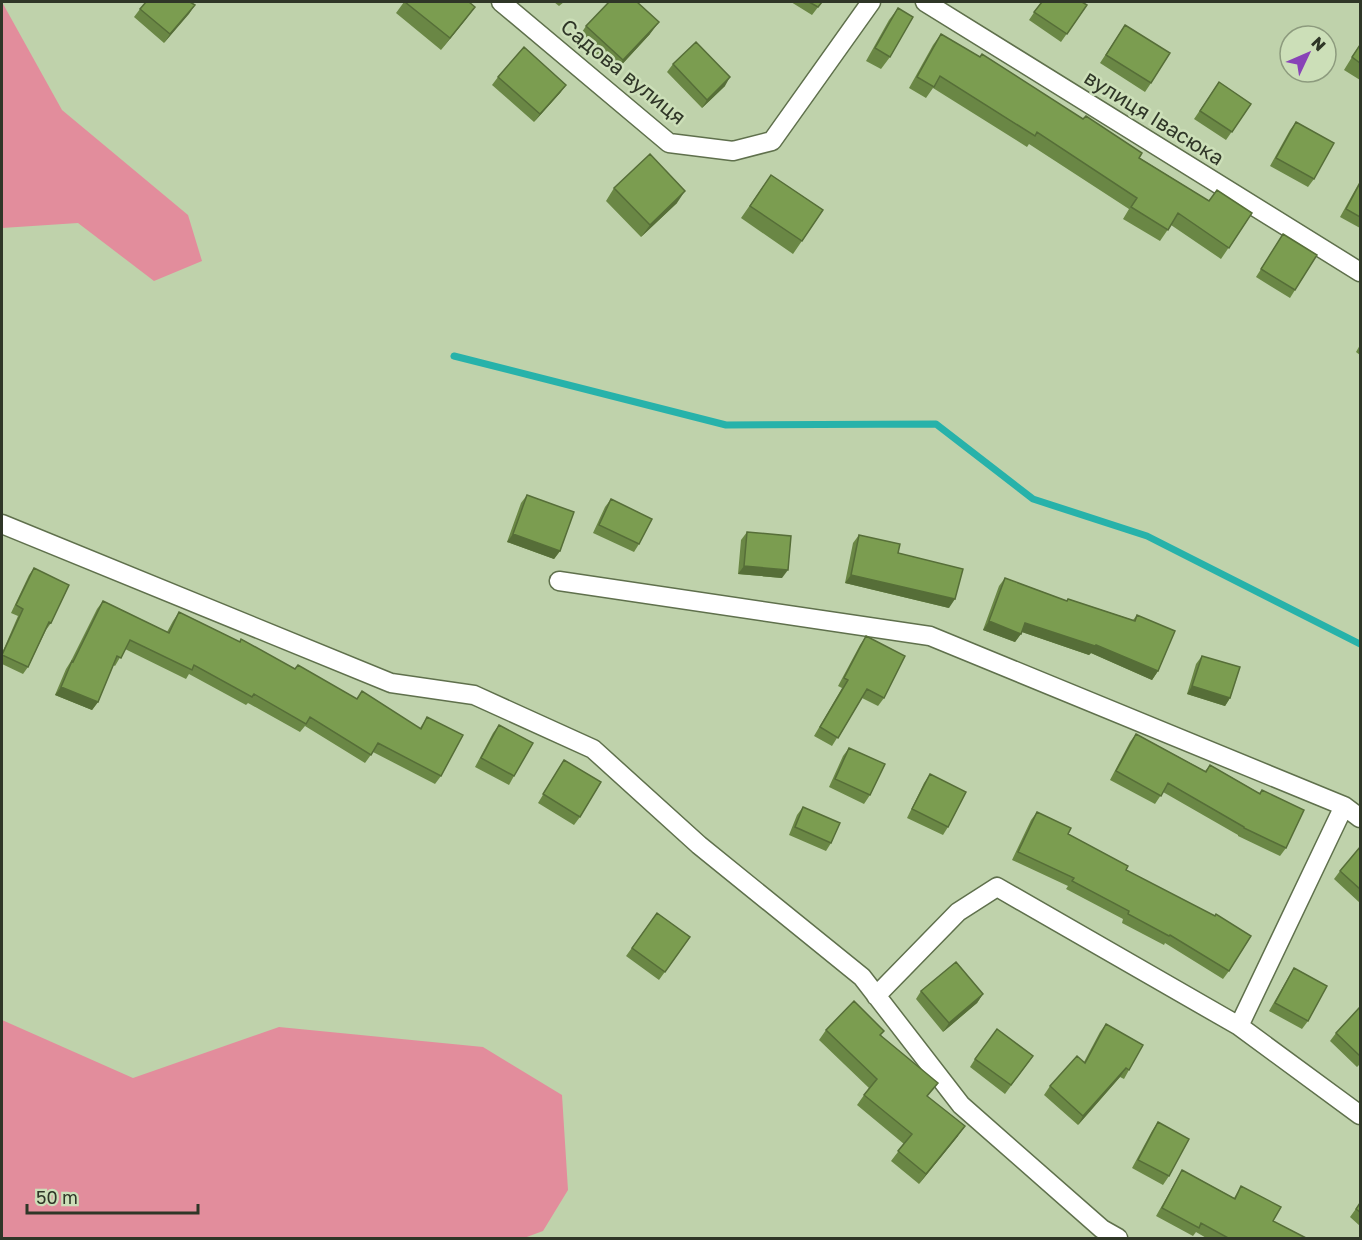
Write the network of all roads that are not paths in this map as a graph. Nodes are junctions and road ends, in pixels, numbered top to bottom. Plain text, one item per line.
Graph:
1 (501, 2) edge
2 (871, 2) edge
3 (925, 2) edge
4 (1360, 272) edge
5 (2, 524) edge
6 (559, 581) dead end
7 (1344, 806) junction
8 (1360, 818) edge
9 (876, 996) junction
10 (1239, 1026) junction
11 (1360, 1115) edge
12 (1118, 1239) edge

1 - 2 street, Садова вулиця
3 - 4 street, вулиця Івасюка
5 - 9 street
6 - 7 street
7 - 8 street
7 - 10 street
9 - 10 street
9 - 12 street
10 - 11 street

